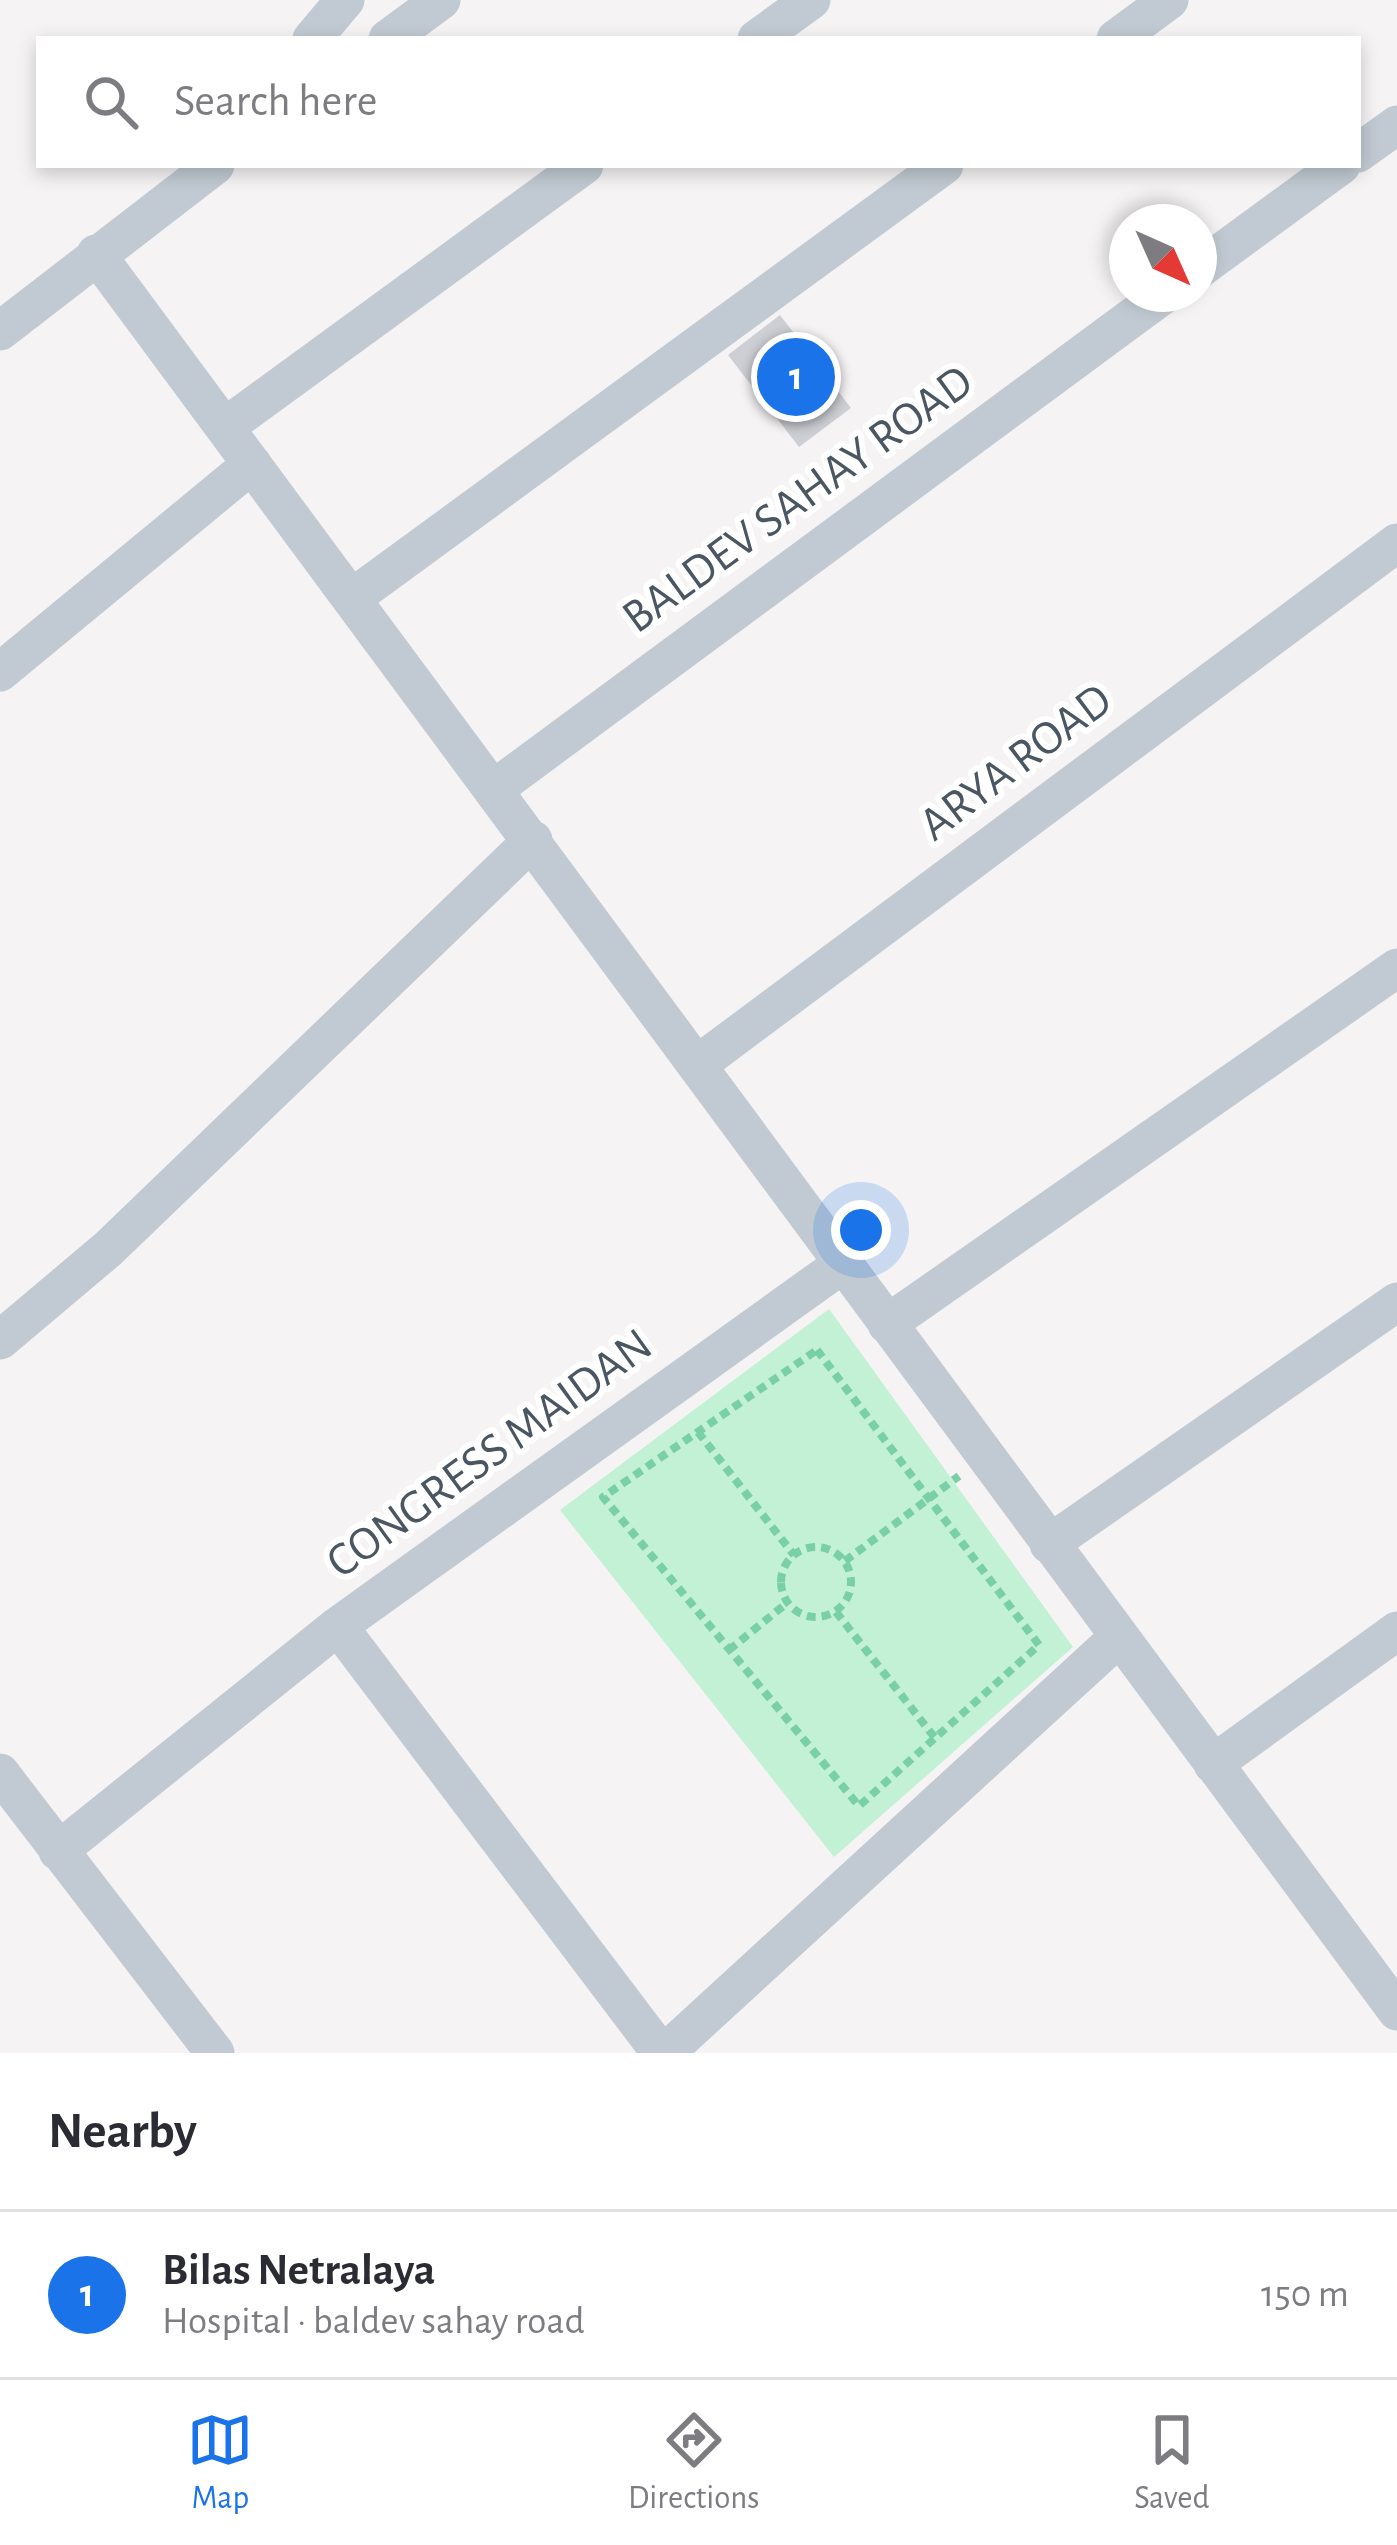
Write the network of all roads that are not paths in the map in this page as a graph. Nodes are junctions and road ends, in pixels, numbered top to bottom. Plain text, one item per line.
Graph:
1 (345, 0) edge
2 (441, 0) edge
3 (811, 0) edge
4 (1169, 0) edge
5 (315, 36) edge
6 (392, 36) edge
7 (761, 36) edge
8 (1120, 36) edge
9 (1397, 124) edge
10 (1361, 151) edge
11 (211, 168) edge
12 (580, 168) edge
13 (940, 168) edge
14 (1337, 168) edge
15 (96, 254) junction
16 (1217, 255) edge
17 (1140, 312) edge
18 (0, 331) edge
19 (225, 427) junction
20 (252, 464) junction
21 (1397, 543) edge
22 (352, 598) junction
23 (0, 672) edge
24 (494, 789) junction
25 (532, 840) junction
26 (1397, 968) edge
27 (697, 1065) junction
28 (844, 1263) junction
29 (1397, 1302) edge
30 (887, 1324) junction
31 (2, 1333) edge
32 (1049, 1544) junction
33 (338, 1626) junction
34 (1397, 1630) edge
35 (1119, 1637) junction
36 (1213, 1764) junction
37 (0, 1773) edge
38 (58, 1851) junction
39 (1396, 2006) edge
40 (215, 2053) edge
41 (663, 2053) edge

1 - 5 street
2 - 6 street
3 - 7 street
4 - 8 street
9 - 10 street
11 - 15 street
12 - 19 street
13 - 22 street
14 - 16 street
15 - 18 street
15 - 19 street
17 - 24 street, BALDEV SAHAY ROAD
19 - 20 street
20 - 22 street
20 - 23 street
21 - 27 street, ARYA ROAD
22 - 24 street
24 - 25 street
25 - 27 street
25 - 31 street
26 - 30 street
27 - 28 street
28 - 30 street
28 - 33 street, CONGRESS MAIDAN
29 - 32 street
30 - 32 street
32 - 35 street
33 - 38 street
33 - 41 street, CONGRESS MAIDAN
34 - 36 street
35 - 36 street
35 - 41 street, CONGRESS MAIDAN
36 - 39 street
37 - 38 street
38 - 40 street

